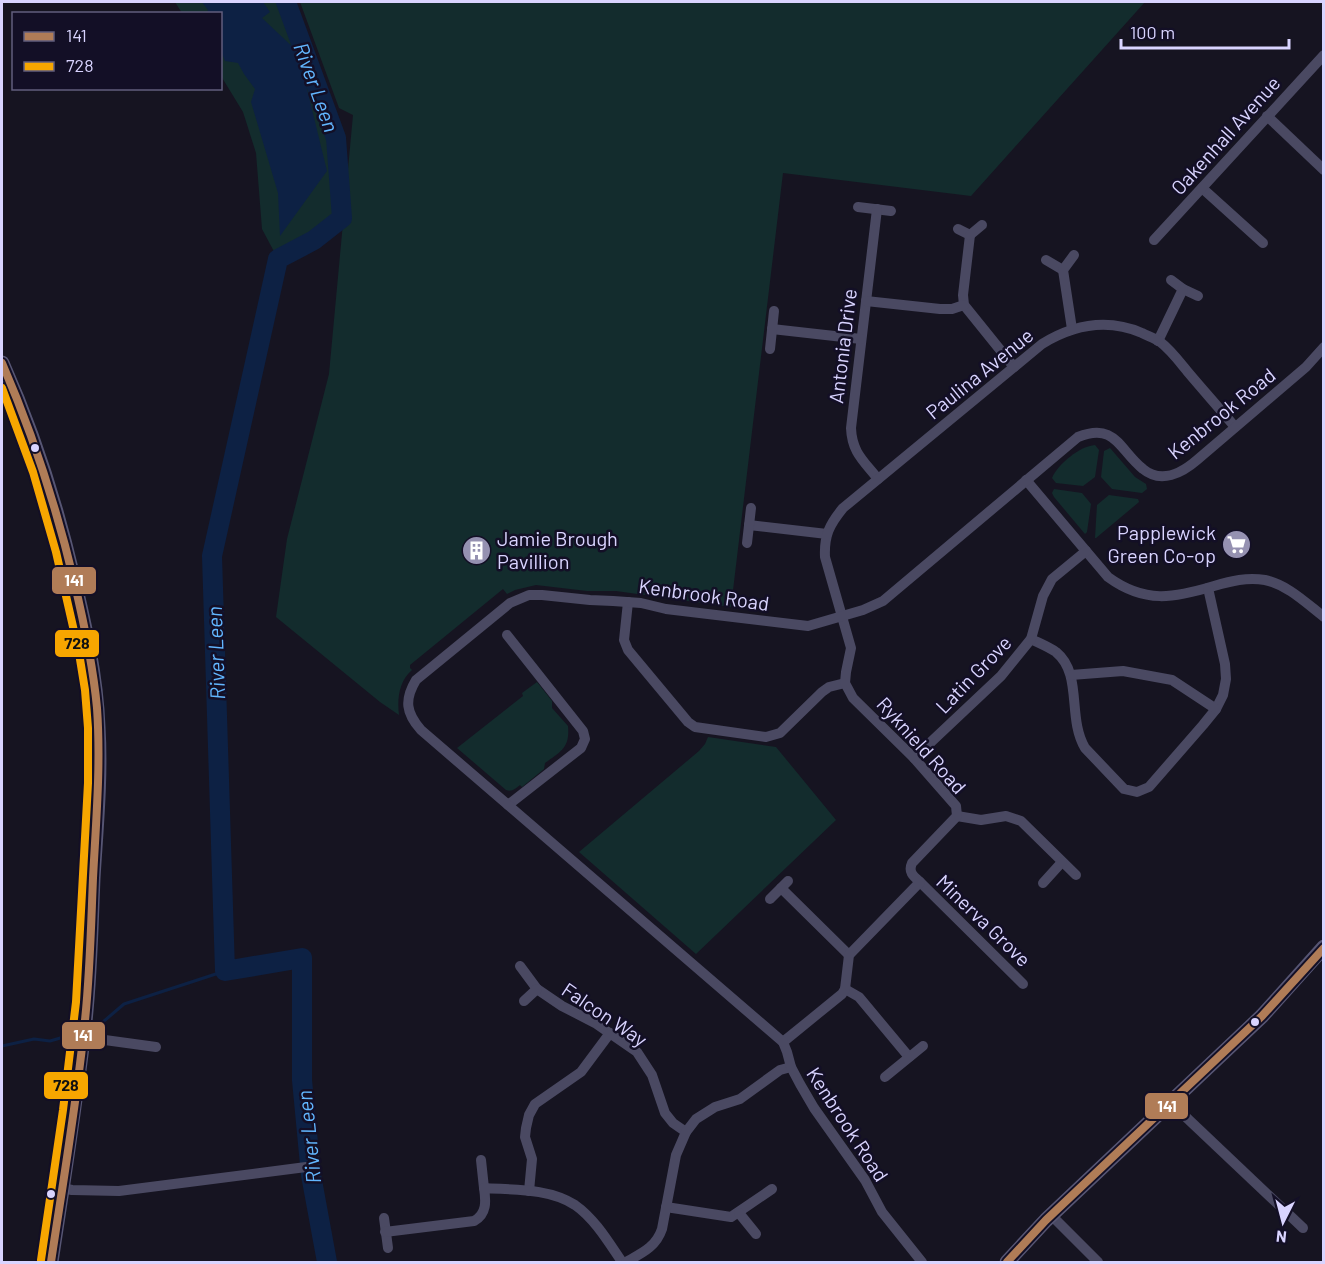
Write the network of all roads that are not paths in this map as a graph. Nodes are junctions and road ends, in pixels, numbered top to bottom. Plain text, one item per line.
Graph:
1 (1323, 55) edge
2 (1268, 116) junction
3 (1323, 170) edge
4 (1202, 188) junction
5 (858, 207) dead end
6 (877, 210) junction
7 (891, 211) dead end
8 (982, 225) dead end
9 (958, 229) dead end
10 (970, 235) junction
11 (1154, 240) dead end
12 (1263, 243) dead end
13 (1074, 255) dead end
14 (1046, 260) dead end
15 (1063, 270) junction
16 (1171, 280) dead end
17 (1183, 289) junction
18 (1198, 296) dead end
19 (866, 301) junction
20 (964, 305) junction
21 (774, 311) dead end
22 (772, 329) junction
23 (1072, 329) junction
24 (861, 339) junction
25 (1158, 340) junction
26 (1323, 347) edge
27 (770, 349) dead end
28 (2, 363) edge
29 (1014, 367) junction
30 (1236, 427) junction
31 (878, 479) junction
32 (1026, 480) junction
33 (751, 508) dead end
34 (749, 525) junction
35 (827, 534) junction
36 (747, 543) dead end
37 (1086, 551) junction
38 (1208, 588) junction
39 (628, 602) junction
40 (843, 616) junction
41 (1323, 617) edge
42 (507, 635) dead end
43 (1031, 639) junction
44 (1071, 675) junction
45 (845, 683) junction
46 (1216, 709) junction
47 (914, 758) junction
48 (508, 805) junction
49 (957, 816) junction
50 (1062, 862) junction
51 (1076, 875) dead end
52 (920, 882) junction
53 (1042, 883) dead end
54 (770, 899) dead end
55 (1323, 947) edge
56 (849, 955) junction
57 (520, 966) dead end
58 (1023, 984) dead end
59 (537, 989) junction
60 (845, 989) junction
61 (524, 1001) dead end
62 (610, 1033) junction
63 (83, 1037) junction
64 (783, 1041) junction
65 (923, 1046) dead end
66 (156, 1047) dead end
67 (909, 1058) junction
68 (791, 1067) junction
69 (885, 1077) dead end
70 (1170, 1102) junction
71 (686, 1132) junction
72 (481, 1160) dead end
73 (306, 1167) dead end
74 (62, 1188) junction
75 (484, 1188) junction
76 (772, 1189) dead end
77 (529, 1191) junction
78 (666, 1207) junction
79 (739, 1213) junction
80 (1049, 1217) junction
81 (384, 1218) dead end
82 (1303, 1228) dead end
83 (386, 1232) junction
84 (756, 1234) dead end
85 (388, 1248) dead end
86 (51, 1263) edge
87 (624, 1263) edge
88 (922, 1263) edge
89 (1007, 1263) edge
90 (1088, 1263) edge
91 (1098, 1263) edge

1 - 2 street, Oakenhall Avenue
2 - 3 street
2 - 4 street, Oakenhall Avenue
4 - 11 street, Oakenhall Avenue
4 - 12 street
5 - 6 street
6 - 7 street
6 - 19 street, Antonia Drive
8 - 10 street
9 - 10 street
10 - 20 street
13 - 15 street
14 - 15 street
15 - 23 street
16 - 17 street
17 - 18 street
17 - 25 street
19 - 20 street
19 - 24 street, Antonia Drive
20 - 29 street
21 - 22 street
22 - 24 street
22 - 27 street
23 - 25 street, Paulina Avenue
23 - 29 street, Paulina Avenue
24 - 31 street, Antonia Drive
25 - 30 street, Paulina Avenue
26 - 30 street, Kenbrook Road
28 - 63 main road
29 - 31 street, Paulina Avenue
30 - 32 street, Kenbrook Road
31 - 35 street, Paulina Avenue
32 - 37 street
32 - 40 street, Kenbrook Road
33 - 34 street
34 - 35 street
34 - 36 street
35 - 40 street
37 - 38 street
37 - 43 street, Latin Grove
38 - 41 street
38 - 46 street
39 - 40 street, Kenbrook Road
39 - 45 street
39 - 48 street, Kenbrook Road
40 - 45 street
42 - 48 street
43 - 44 street
43 - 47 street, Latin Grove
44 - 46 street
44 - 46 street
45 - 47 street, Ryknield Road
47 - 49 street, Ryknield Road
48 - 64 street, Kenbrook Road
49 - 50 street
49 - 52 street, Ryknield Road
50 - 51 street
50 - 53 street
52 - 56 street
52 - 58 street, Minerva Grove
54 - 56 street
55 - 70 main road
56 - 60 street
57 - 59 street, Falcon Way
59 - 61 street, Falcon Way
59 - 62 street, Falcon Way
60 - 64 street
60 - 67 street
62 - 71 street, Falcon Way
62 - 77 street
63 - 66 street
63 - 74 main road
64 - 68 street, Kenbrook Road
65 - 67 street
67 - 69 street
68 - 71 street
68 - 88 street, Kenbrook Road
70 - 80 main road
70 - 82 street
71 - 78 street
72 - 75 street
73 - 74 street
74 - 86 main road
75 - 77 street
75 - 83 street
76 - 79 street
77 - 87 street
78 - 79 street
78 - 87 street
79 - 84 street
80 - 89 main road
80 - 90 street
80 - 91 street
81 - 83 street
83 - 85 street

